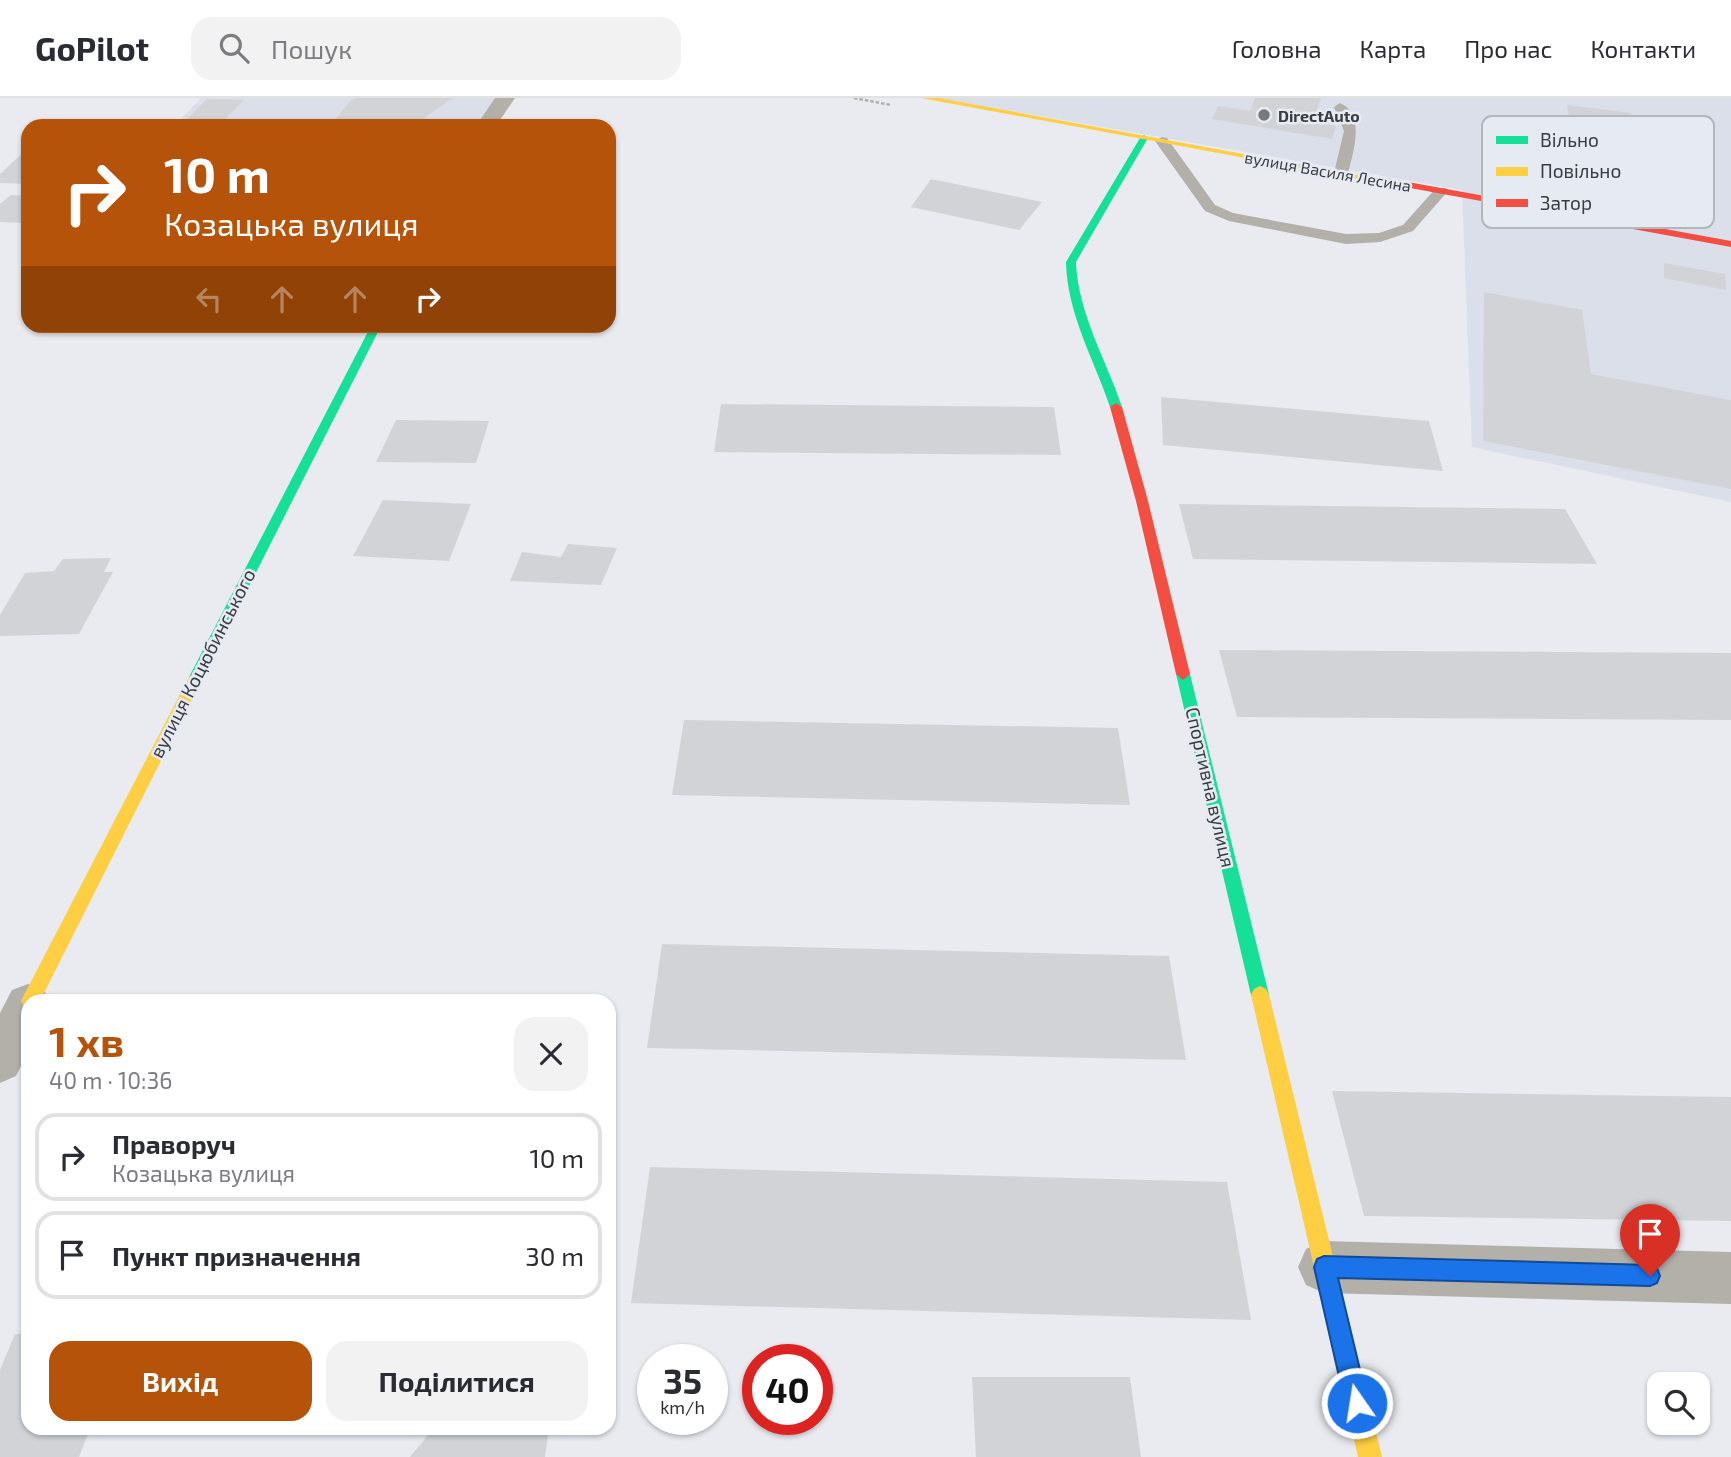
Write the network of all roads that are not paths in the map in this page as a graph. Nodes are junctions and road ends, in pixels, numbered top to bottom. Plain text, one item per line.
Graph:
1 (505, 98) edge
2 (925, 98) edge
3 (1340, 107) dead end
4 (491, 119) edge
5 (1144, 138) junction
6 (1162, 141) junction
7 (1341, 173) junction
8 (1441, 191) junction
9 (1482, 198) edge
10 (1643, 228) edge
11 (1731, 244) edge
12 (372, 333) edge
13 (34, 994) edge
14 (21, 1019) edge
15 (0, 1060) edge
16 (1324, 1267) junction
17 (1731, 1278) edge
18 (1370, 1457) edge

1 - 4 street
2 - 5 street, вулиця Василя Лесина
3 - 7 lane
5 - 6 street, вулиця Василя Лесина
5 - 16 street, Спортивна вулиця
6 - 7 street, вулиця Василя Лесина
6 - 8 lane
7 - 8 street, вулиця Василя Лесина
8 - 9 street, вулиця Василя Лесина
10 - 11 street, вулиця Василя Лесина
12 - 13 street, вулиця Коцюбинського
14 - 15 street, вулиця Коцюбинського
16 - 17 street
16 - 18 street, Спортивна вулиця

